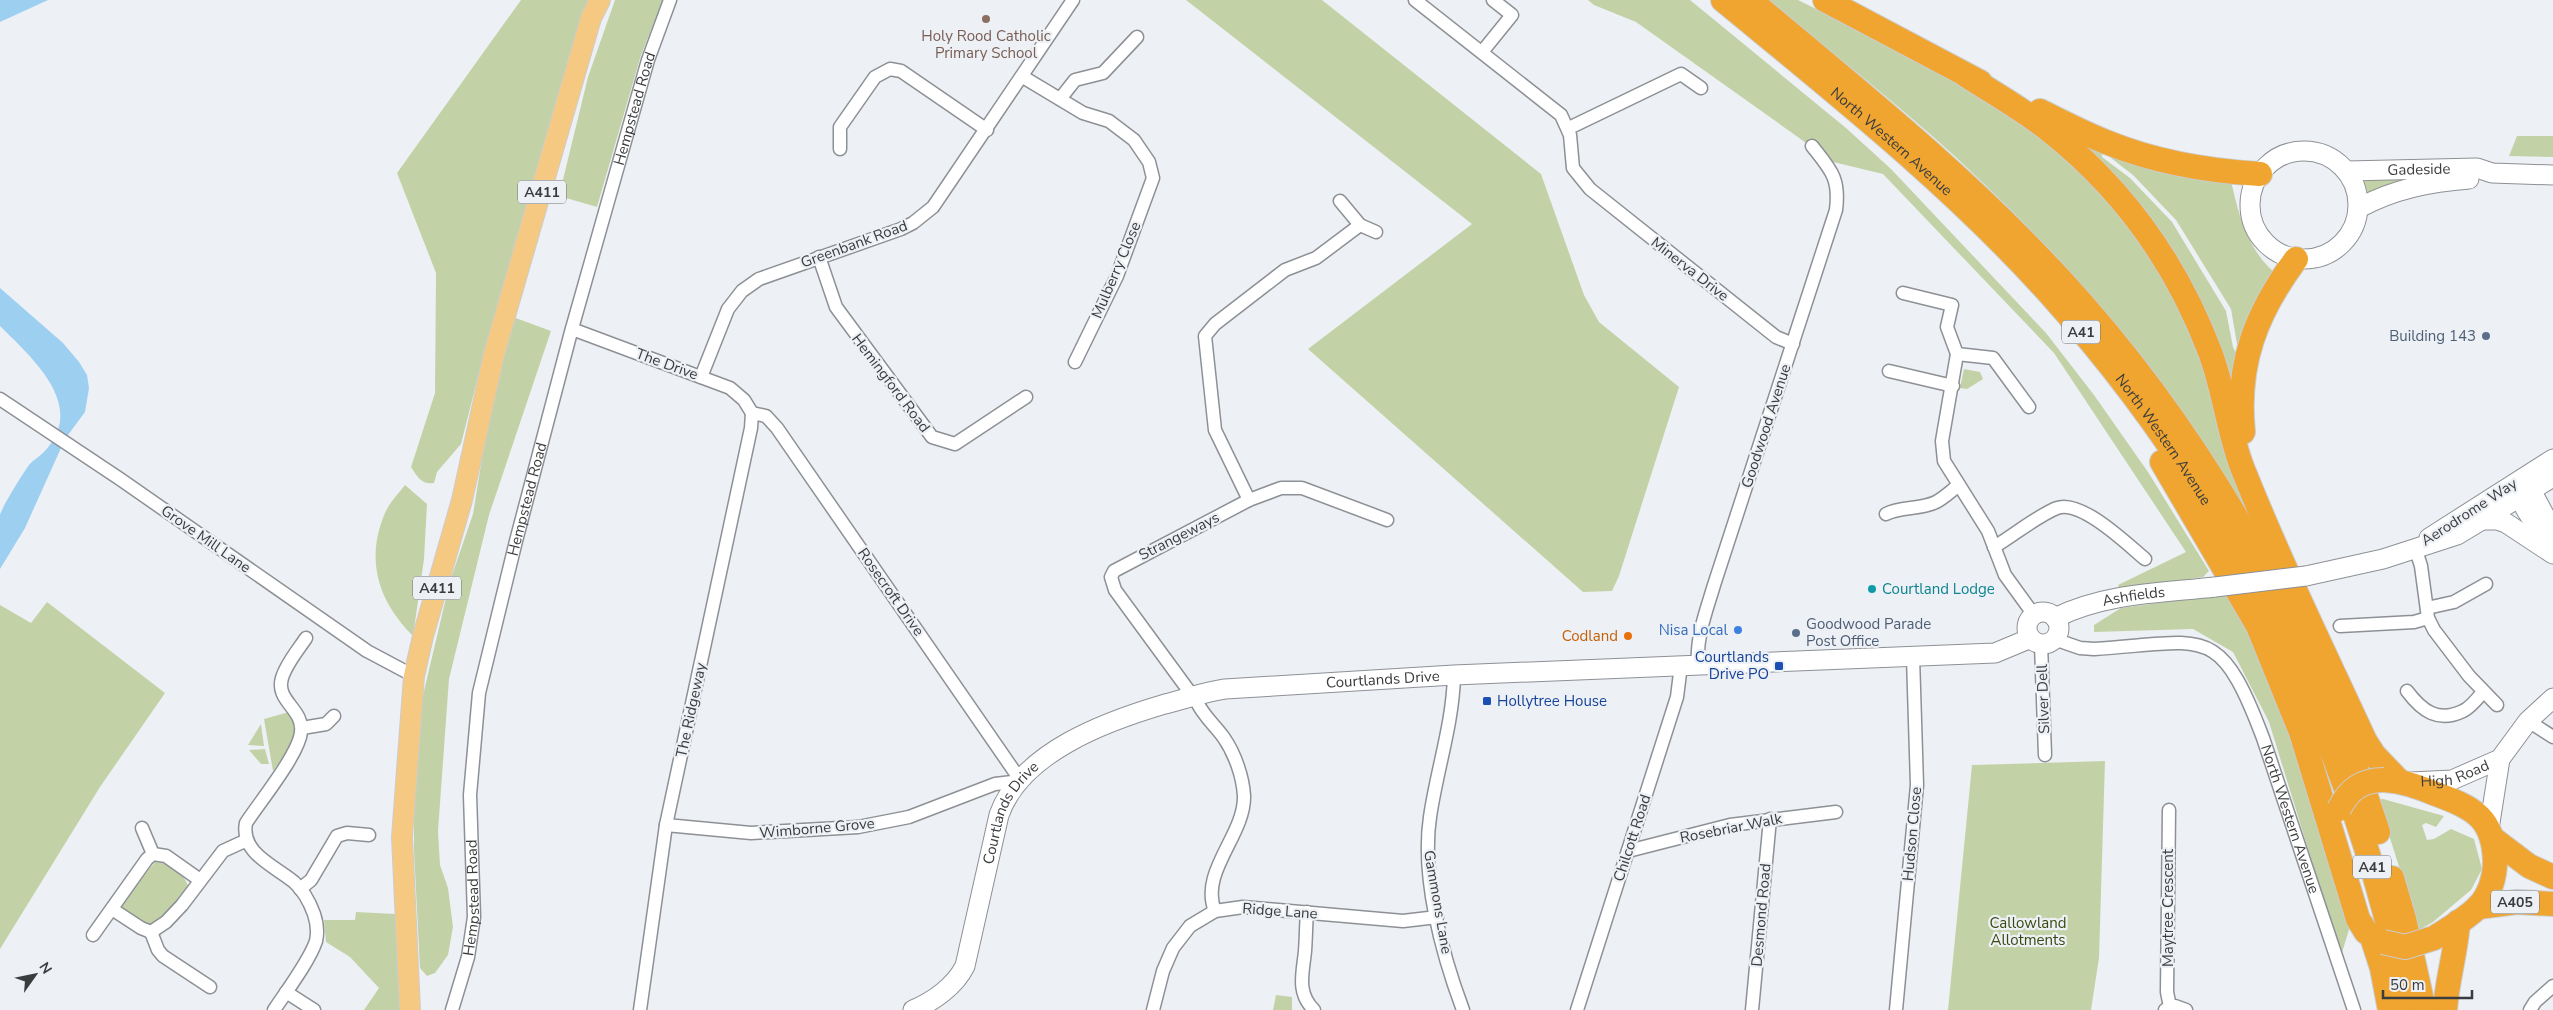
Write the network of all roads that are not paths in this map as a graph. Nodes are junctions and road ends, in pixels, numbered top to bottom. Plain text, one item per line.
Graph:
1 (600, 0) edge
2 (670, 0) edge
3 (1073, 0) edge
4 (1415, 0) edge
5 (1493, 0) edge
6 (1723, 0) edge
7 (1750, 0) edge
8 (1825, 0) edge
9 (1137, 37) dead end
10 (1482, 52) junction
11 (1967, 76) junction
12 (1023, 77) junction
13 (1701, 88) dead end
14 (1060, 99) junction
15 (1569, 128) junction
16 (1877, 129) junction
17 (987, 130) junction
18 (1812, 146) dead end
19 (840, 149) dead end
20 (2346, 171) junction
21 (2492, 173) junction
22 (2260, 174) junction
23 (2553, 175) edge
24 (1340, 200) dead end
25 (2359, 208) junction
26 (1360, 225) junction
27 (1376, 232) dead end
28 (819, 256) junction
29 (2296, 259) junction
30 (1904, 293) dead end
31 (572, 329) junction
32 (1793, 344) junction
33 (1957, 354) junction
34 (1076, 362) dead end
35 (1889, 371) dead end
36 (701, 377) junction
37 (1953, 386) junction
38 (1026, 397) dead end
39 (0, 399) edge
40 (2029, 407) dead end
41 (752, 413) junction
42 (2553, 459) edge
43 (2553, 477) edge
44 (1959, 485) junction
45 (2523, 489) junction
46 (1249, 500) junction
47 (2260, 509) junction
48 (1886, 514) dead end
49 (1387, 520) dead end
50 (2481, 520) junction
51 (2553, 531) edge
52 (2553, 546) edge
53 (1994, 547) junction
54 (2415, 547) junction
55 (2553, 554) edge
56 (2145, 559) dead end
57 (2486, 584) dead end
58 (2428, 613) junction
59 (2034, 615) junction
60 (2055, 618) junction
61 (2340, 626) dead end
62 (306, 638) dead end
63 (2042, 640) junction
64 (1913, 657) junction
65 (1690, 665) junction
66 (1454, 675) junction
67 (414, 676) junction
68 (2407, 691) dead end
69 (2483, 692) junction
70 (1193, 696) junction
71 (2553, 698) edge
72 (2497, 705) dead end
73 (334, 716) dead end
74 (2528, 721) junction
75 (302, 728) junction
76 (2553, 737) edge
77 (2045, 755) dead end
78 (2500, 759) junction
79 (1021, 781) junction
80 (2397, 781) junction
81 (2169, 810) dead end
82 (1836, 812) dead end
83 (1770, 819) junction
84 (666, 825) junction
85 (142, 828) dead end
86 (2490, 833) junction
87 (369, 835) dead end
88 (2333, 836) junction
89 (247, 840) junction
90 (1628, 851) junction
91 (153, 854) junction
92 (2553, 878) edge
93 (200, 880) junction
94 (300, 889) junction
95 (2553, 904) edge
96 (2478, 907) junction
97 (112, 909) junction
98 (1215, 912) junction
99 (1307, 912) junction
100 (1437, 917) junction
101 (2458, 922) junction
102 (151, 932) junction
103 (93, 935) dead end
104 (2378, 939) junction
105 (2553, 986) edge
106 (210, 987) dead end
107 (286, 992) junction
108 (2168, 1008) edge
109 (274, 1010) edge
110 (314, 1010) edge
111 (410, 1010) edge
112 (452, 1010) edge
113 (640, 1010) edge
114 (913, 1010) edge
115 (1153, 1010) edge
116 (1314, 1010) edge
117 (1463, 1010) edge
118 (1577, 1010) edge
119 (1752, 1010) edge
120 (1896, 1010) edge
121 (2186, 1010) edge
122 (2354, 1010) edge
123 (2390, 1010) edge
124 (2407, 1010) edge
125 (2424, 1010) edge
126 (2444, 1010) edge
127 (2530, 1010) edge

1 - 67 main road, A411
2 - 31 street, Hempstead Road
3 - 12 street, Greenbank Road
4 - 10 street
5 - 10 street
6 - 16 highway, North Western Avenue / A41
7 - 125 highway, North Western Avenue / A41
8 - 11 highway
9 - 14 street
10 - 15 street
11 - 22 highway
11 - 47 highway
12 - 14 street
12 - 17 street, Greenbank Road
13 - 15 street
14 - 34 street, Mulberry Close
15 - 32 street, Minerva Drive
16 - 88 highway
16 - 124 highway, North Western Avenue / A41
17 - 19 street
17 - 28 street, Greenbank Road
18 - 32 street, Goodwood Avenue
20 - 21 street, Gadeside
20 - 22 street
20 - 25 street
21 - 23 street, Gadeside
21 - 25 street, Gadeside
22 - 29 street
24 - 26 street
25 - 29 street
26 - 27 street
26 - 46 street
28 - 36 street, Greenbank Road
28 - 38 street, Hemingford Road
29 - 47 highway
30 - 33 street
31 - 36 street, The Drive
31 - 112 street, Hempstead Road
32 - 65 street, Goodwood Avenue
33 - 37 street
33 - 40 street
35 - 37 street
36 - 41 street, The Drive
37 - 44 street
39 - 67 street, Grove Mill Lane
41 - 79 street, Rosecroft Drive
41 - 84 street, The Ridgeway
42 - 45 street, Aerodrome Way
43 - 45 street, Aerodrome Way
44 - 48 street
44 - 53 street
45 - 50 street, Aerodrome Way
45 - 51 street
45 - 52 street
45 - 54 street, Aerodrome Way
46 - 49 street, Strangeways
46 - 70 street, Strangeways
47 - 80 highway
50 - 54 street, Aerodrome Way
50 - 55 street
53 - 56 street
53 - 59 street
54 - 58 street
54 - 60 street, Ashfields, bridge
57 - 58 street
58 - 61 street
58 - 69 street
59 - 60 street
59 - 63 street
60 - 63 street
62 - 75 street
63 - 64 street, Courtlands Drive
63 - 77 street, Silver Dell
63 - 122 street, North Western Avenue
64 - 65 street, Courtlands Drive
64 - 120 street, Hudson Close
65 - 66 street, Courtlands Drive
65 - 90 street, Chilcott Road
66 - 70 street, Courtlands Drive
66 - 100 street, Gammons Lane
67 - 111 main road, A411
68 - 69 street
69 - 72 street
70 - 79 street, Courtlands Drive
70 - 98 street
71 - 74 street, High Road
73 - 75 street
74 - 76 street
74 - 78 street, High Road
75 - 89 street
78 - 80 street, High Road
78 - 86 street, High Road
79 - 84 street, Wimborne Grove
79 - 114 street, Courtlands Drive
80 - 86 highway
80 - 88 highway, bridge
81 - 108 street, Maytree Crescent
82 - 83 street, Rosebriar Walk
83 - 90 street, Rosebriar Walk
83 - 119 street, Desmond Road
84 - 113 street, The Ridgeway
85 - 91 street
86 - 92 highway, A405
86 - 96 highway
87 - 94 street
88 - 104 highway
89 - 93 street
89 - 94 street
90 - 118 street, Chilcott Road
91 - 93 street
91 - 97 street
93 - 102 street
94 - 107 street
95 - 96 highway, A405
96 - 101 highway
97 - 102 street
97 - 103 street
98 - 99 street, Ridge Lane
98 - 115 street, Ridge Lane
99 - 100 street, Ridge Lane
99 - 116 street
100 - 117 street, Gammons Lane
101 - 104 highway, bridge
101 - 126 highway
102 - 106 street
104 - 123 highway
105 - 127 street
107 - 109 street
107 - 110 street
108 - 121 street, Maytree Crescent

